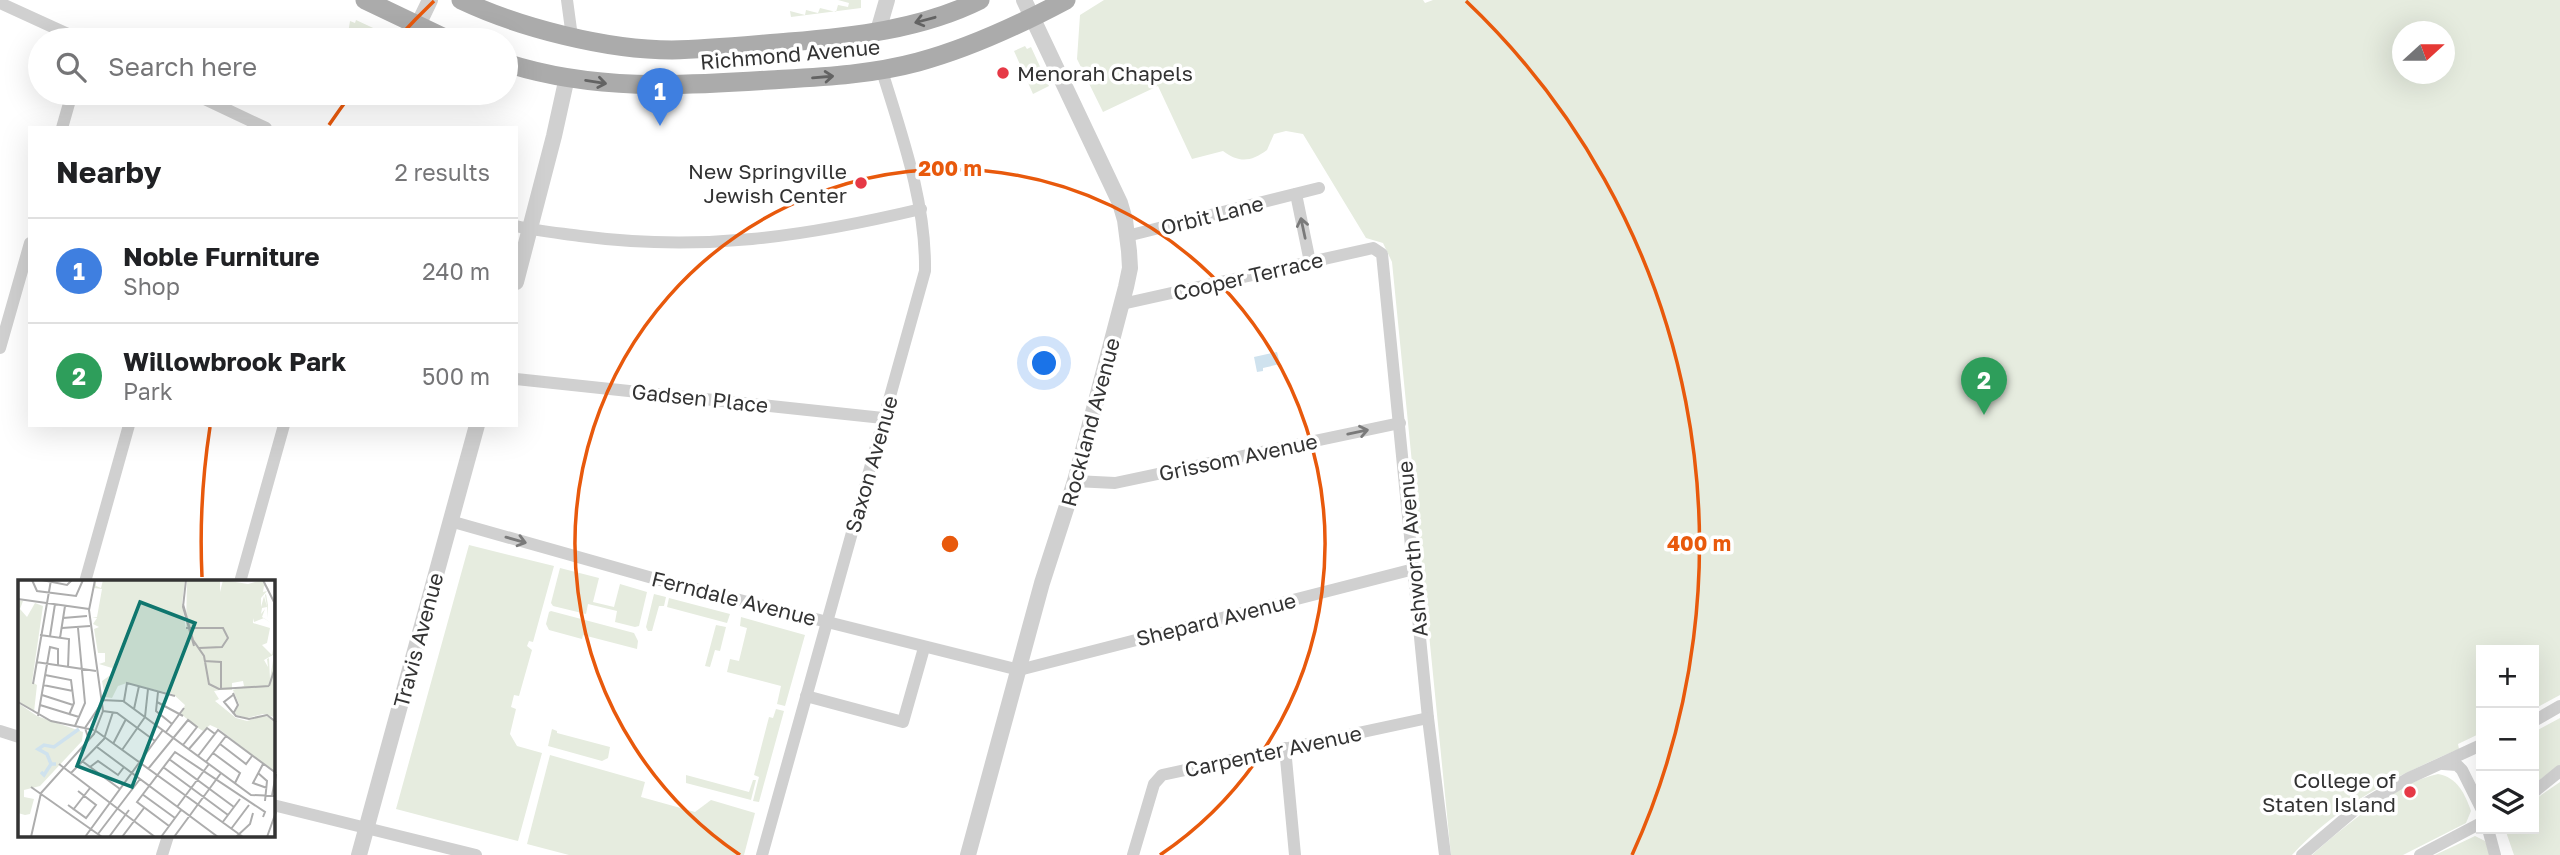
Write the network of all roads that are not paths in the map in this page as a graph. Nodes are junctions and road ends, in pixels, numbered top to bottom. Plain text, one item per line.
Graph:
1 (365, 0) edge
2 (430, 0) edge
3 (461, 0) edge
4 (567, 0) edge
5 (887, 0) edge
6 (1066, 0) edge
7 (969, 1) edge
8 (0, 3) edge
9 (1028, 9) edge
10 (418, 25) junction
11 (55, 28) edge
12 (424, 28) edge
13 (878, 31) junction
14 (572, 37) junction
15 (518, 66) edge
16 (882, 71) junction
17 (567, 77) junction
18 (69, 105) edge
19 (217, 105) edge
20 (63, 126) edge
21 (262, 126) edge
22 (1319, 188) dead end
23 (1296, 194) junction
24 (920, 209) junction
25 (523, 227) edge
26 (1128, 236) junction
27 (1373, 248) joint
28 (28, 250) edge
29 (1310, 262) junction
30 (518, 266) edge
31 (1122, 304) junction
32 (0, 348) edge
33 (518, 379) edge
34 (883, 418) junction
35 (1400, 423) junction
36 (128, 427) edge
37 (283, 427) edge
38 (476, 427) edge
39 (1075, 481) junction
40 (450, 521) junction
41 (1414, 569) junction
42 (86, 580) edge
43 (241, 580) edge
44 (826, 621) junction
45 (924, 648) junction
46 (1019, 670) junction
47 (806, 696) junction
48 (2560, 706) edge
49 (2539, 718) edge
50 (1428, 719) junction
51 (0, 731) edge
52 (18, 737) edge
53 (2476, 746) edge
54 (1285, 748) junction
55 (2443, 764) junction
56 (2560, 771) edge
57 (2539, 788) edge
58 (2476, 798) edge
59 (275, 805) edge
60 (367, 826) junction
61 (2476, 826) edge
62 (2489, 834) edge
63 (167, 838) edge
64 (162, 855) edge
65 (359, 855) edge
66 (477, 855) edge
67 (762, 855) edge
68 (968, 855) edge
69 (1133, 855) edge
70 (1295, 855) edge
71 (1445, 855) edge
72 (2302, 855) edge
73 (2420, 855) edge
74 (2495, 855) edge

1 - 10 main road
2 - 10 street
3 - 14 main road, Richmond Avenue
4 - 14 street
5 - 13 street
6 - 9 main road, Richmond Avenue
7 -> 13 main road, Richmond Avenue
8 - 11 street
9 - 16 main road, Richmond Avenue
9 - 26 street, Rockland Avenue
10 - 12 main road
13 - 14 main road, Richmond Avenue
15 - 17 main road, Richmond Avenue
17 -> 16 main road, Richmond Avenue
16 - 24 street, Saxon Avenue
17 - 25 street
18 - 20 street
19 - 21 street
22 - 23 street, Orbit Lane
23 - 26 street, Orbit Lane
29 -> 23 street
24 - 25 street
24 - 34 street, Saxon Avenue
25 - 30 street
26 - 31 street, Rockland Avenue
27 - 29 street, Cooper Terrace
27 - 35 street, Ashworth Avenue
28 - 32 street
29 - 31 street, Cooper Terrace
31 - 39 street, Rockland Avenue
33 - 34 street, Gadsen Place
34 - 44 street, Saxon Avenue
39 -> 35 street, Grissom Avenue
35 - 41 street, Ashworth Avenue
36 - 42 street
37 - 43 street
38 - 40 street, Travis Avenue
39 - 46 street, Rockland Avenue
40 -> 44 street, Ferndale Avenue
40 - 60 street, Travis Avenue
41 - 46 street, Shepard Avenue
41 - 50 street, Ashworth Avenue
44 - 45 street, Ferndale Avenue
44 - 47 street, Saxon Avenue
45 - 46 street, Ferndale Avenue
45 - 47 street
46 - 68 street, Rockland Avenue
47 - 67 street, Saxon Avenue
48 - 49 street
50 - 54 street, Carpenter Avenue
50 - 71 street, Ashworth Avenue
51 - 52 street
53 - 55 street
54 - 69 street, Carpenter Avenue
54 - 70 street
55 - 58 street
55 - 72 street
56 - 57 street
59 - 60 street
60 - 65 street, Travis Avenue
60 - 66 street
61 - 73 street
62 - 74 street
63 - 64 street

